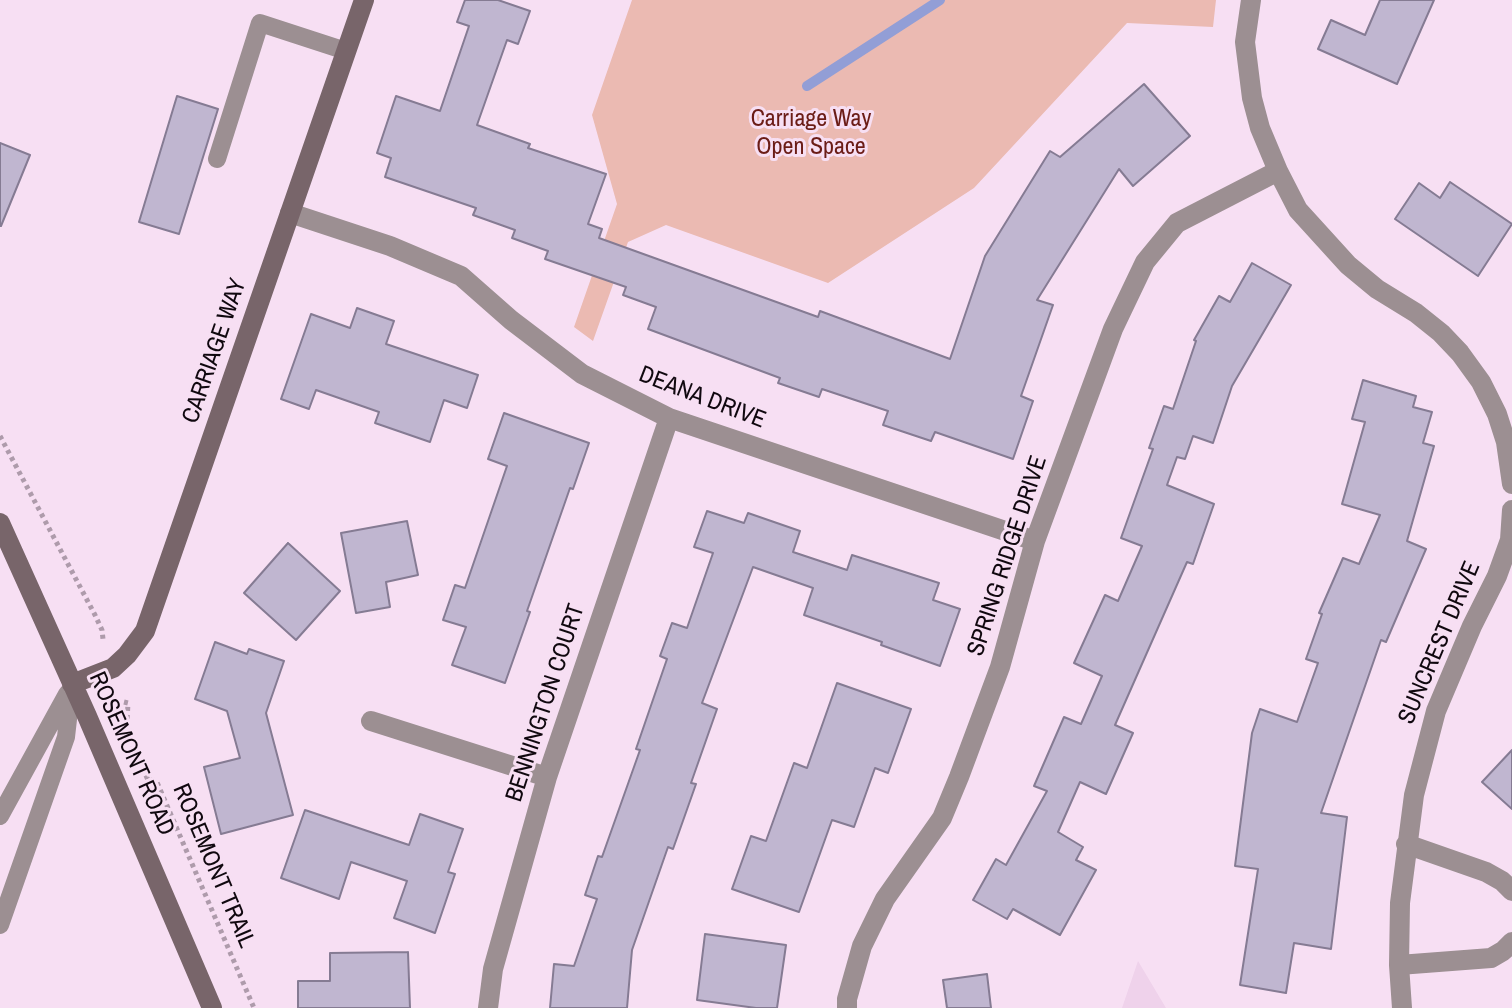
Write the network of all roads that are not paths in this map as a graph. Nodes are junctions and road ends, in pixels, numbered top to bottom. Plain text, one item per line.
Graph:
1 (364, 0) edge
2 (1251, 0) edge
3 (346, 51) junction
4 (217, 159) dead end
5 (1278, 171) junction
6 (290, 213) junction
7 (669, 418) junction
8 (1512, 484) edge
9 (1512, 510) edge
10 (0, 523) edge
11 (1511, 540) edge
12 (1035, 541) junction
13 (72, 684) junction
14 (371, 721) dead end
15 (547, 777) junction
16 (0, 816) edge
17 (1406, 844) junction
18 (1512, 891) edge
19 (0, 925) edge
20 (1512, 942) edge
21 (1399, 965) junction
22 (212, 1008) edge
23 (488, 1008) edge
24 (847, 1008) edge
25 (1402, 1008) edge

1 - 3 street, CARRIAGE WAY
2 - 5 street
3 - 4 lane
3 - 6 street, CARRIAGE WAY
5 - 8 street
5 - 12 street, SPRING RIDGE DRIVE
6 - 7 street, DEANA DRIVE
6 - 13 street, CARRIAGE WAY
7 - 12 street, DEANA DRIVE
7 - 15 street, BENNINGTON COURT
9 - 11 street, SUNCREST DRIVE
10 - 13 street, ROSEMONT ROAD
11 - 17 street, SUNCREST DRIVE
12 - 24 street, SPRING RIDGE DRIVE
13 - 16 lane
13 - 19 lane
13 - 22 street, ROSEMONT ROAD
14 - 15 street
15 - 23 street, BENNINGTON COURT
17 - 18 street
17 - 21 street, SUNCREST DRIVE
20 - 21 street
21 - 25 street, SUNCREST DRIVE

